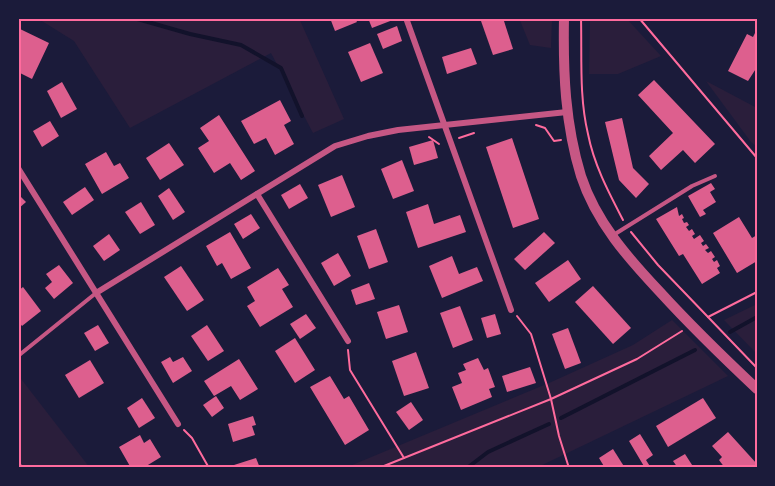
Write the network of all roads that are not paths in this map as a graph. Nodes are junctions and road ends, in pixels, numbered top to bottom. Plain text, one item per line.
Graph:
1 (406, 18) edge
2 (564, 18) edge
3 (567, 112) junction
4 (444, 126) junction
5 (18, 168) edge
6 (715, 176) dead end
7 (257, 194) junction
8 (611, 236) junction
9 (96, 293) junction
10 (511, 310) road end
11 (348, 341) road end
12 (18, 356) edge
13 (757, 389) edge
14 (178, 424) road end

1 - 4 street
2 - 3 street
3 - 4 street
3 - 8 street
4 - 7 street
4 - 10 street
5 - 9 street
6 - 8 lane
7 - 9 street
7 - 11 street
8 - 13 street
9 - 12 lane
9 - 14 street

